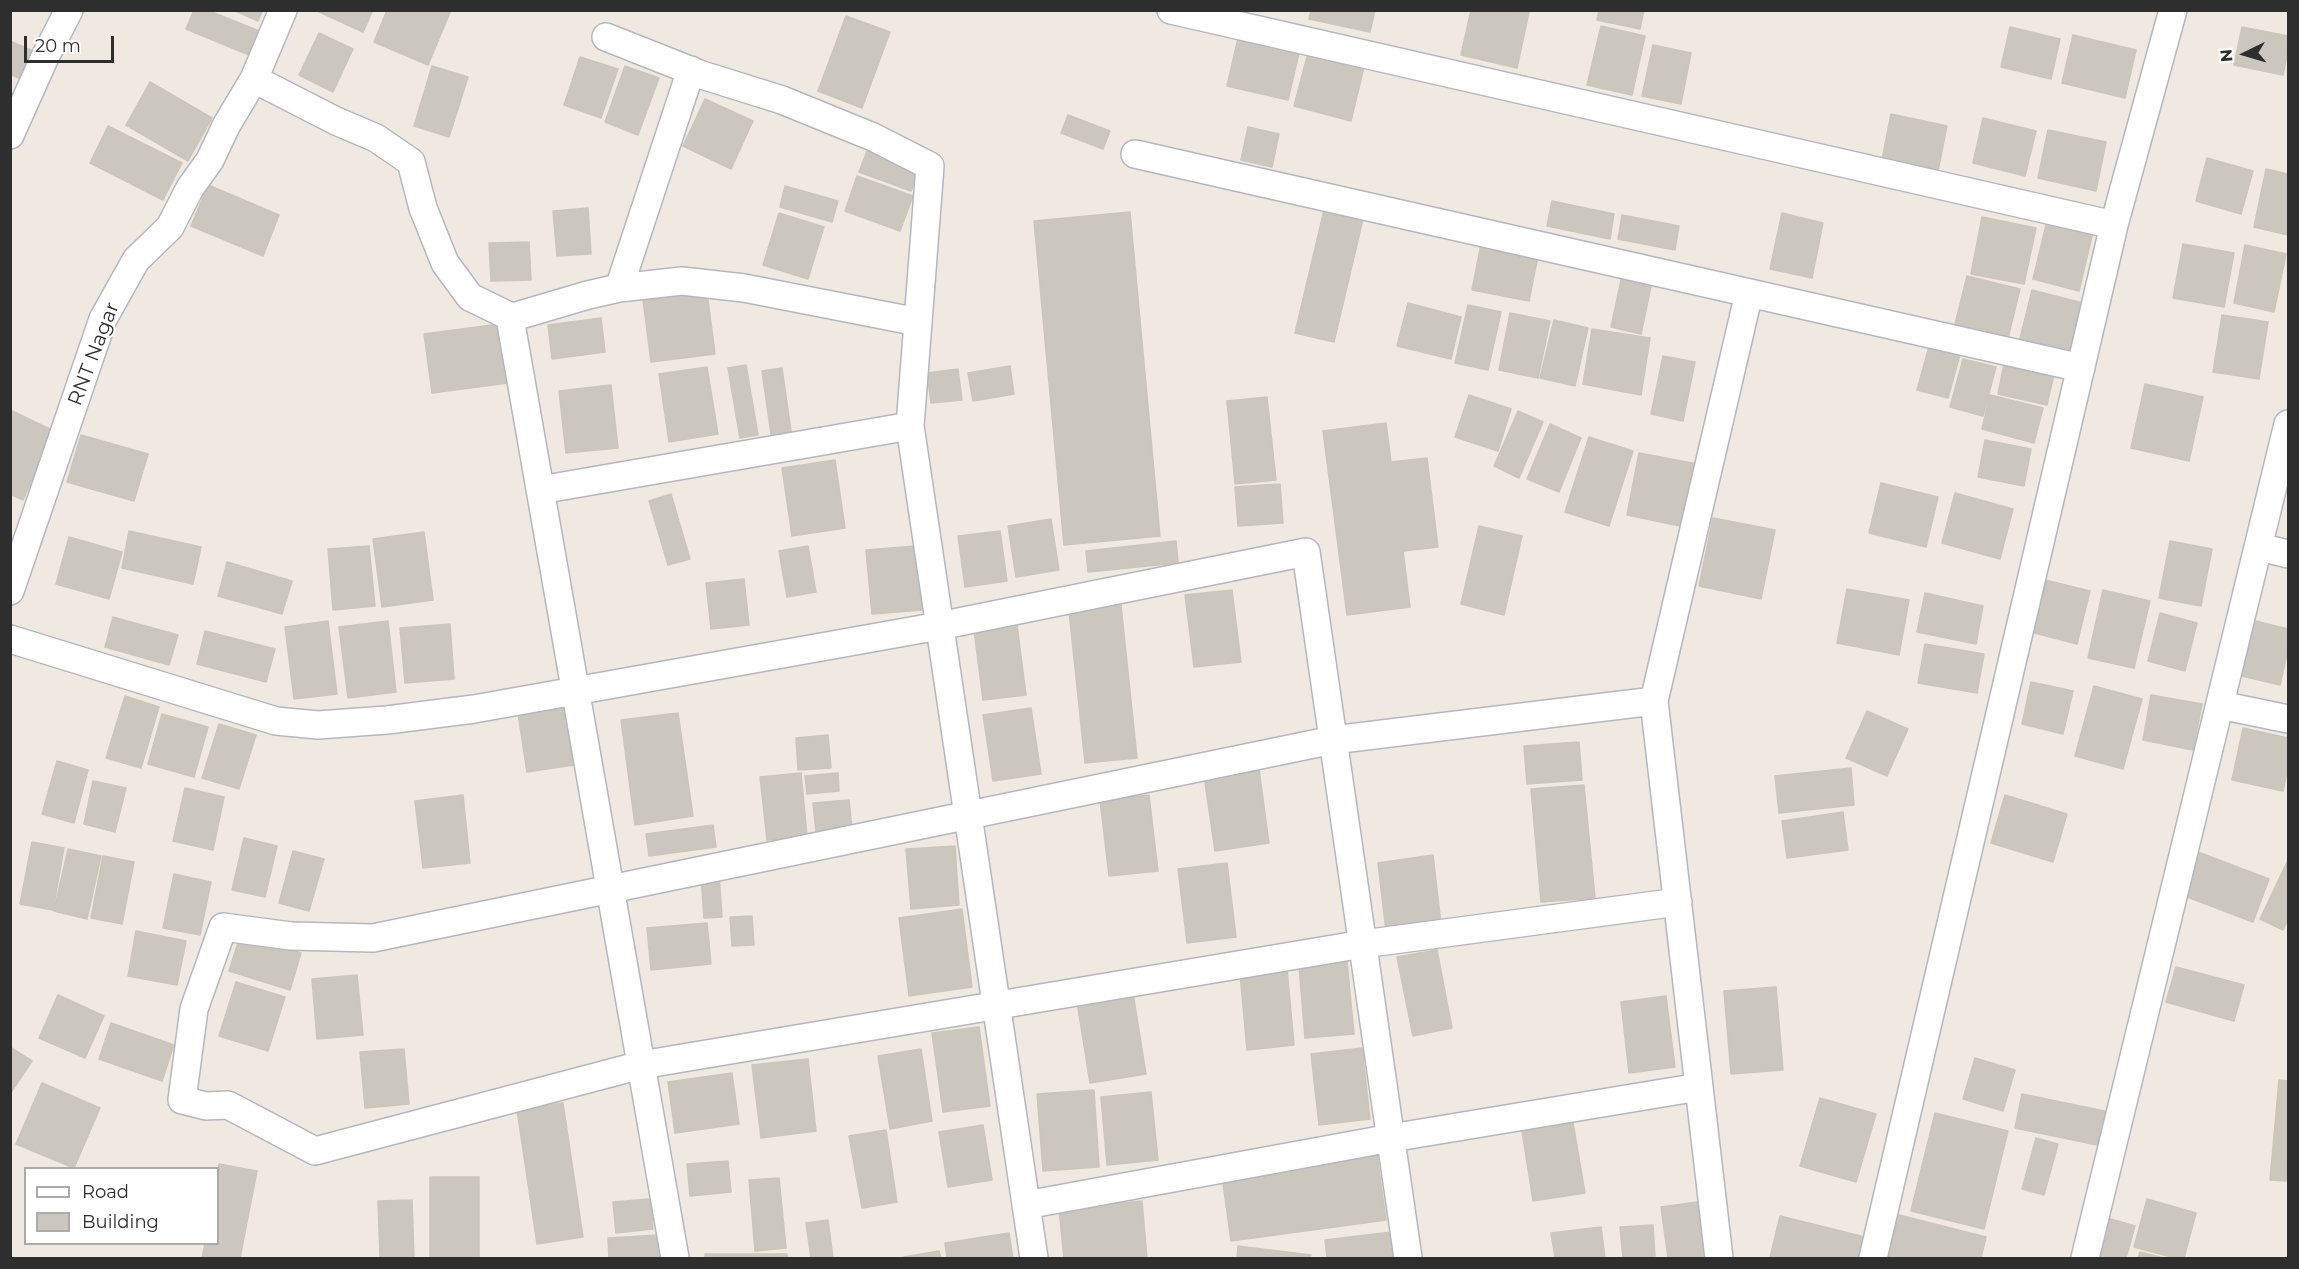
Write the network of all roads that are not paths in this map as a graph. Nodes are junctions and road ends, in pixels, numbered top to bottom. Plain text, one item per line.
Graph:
1 (69, 10) edge
2 (283, 10) edge
3 (1171, 10) edge
4 (2173, 10) edge
5 (606, 37) dead end
6 (691, 70) junction
7 (254, 79) junction
8 (10, 135) edge
9 (1135, 154) dead end
10 (2114, 225) junction
11 (619, 288) junction
12 (1749, 293) junction
13 (510, 318) junction
14 (918, 322) junction
15 (2081, 368) junction
16 (2289, 424) edge
17 (910, 426) junction
18 (540, 490) junction
19 (2259, 547) junction
20 (2289, 554) edge
21 (10, 591) edge
22 (939, 626) junction
23 (10, 639) edge
24 (575, 692) junction
25 (1654, 701) junction
26 (2220, 705) junction
27 (2289, 719) edge
28 (1334, 740) junction
29 (968, 816) junction
30 (610, 889) junction
31 (1678, 902) junction
32 (1363, 944) junction
33 (996, 1004) junction
34 (641, 1065) junction
35 (1699, 1087) junction
36 (1391, 1138) junction
37 (1026, 1205) junction
38 (675, 1258) edge
39 (1034, 1258) edge
40 (1408, 1258) edge
41 (1719, 1258) edge
42 (1873, 1258) edge
43 (2085, 1258) edge

1 - 8 street
2 - 7 street, RNT Nagar
3 - 10 street
4 - 10 street
5 - 6 street
6 - 11 street
6 - 14 street
7 - 13 street
7 - 21 street, RNT Nagar
9 - 12 street
10 - 15 street
11 - 13 street
11 - 14 street
12 - 15 street
12 - 25 street
13 - 18 street
14 - 17 street
15 - 42 street
16 - 19 street
17 - 18 street
17 - 22 street
18 - 24 street
19 - 20 street
19 - 26 street
22 - 24 street
22 - 28 street
22 - 29 street
23 - 24 street
24 - 30 street
25 - 28 street
25 - 31 street
26 - 27 street
26 - 43 street
28 - 29 street
28 - 32 street
29 - 30 street
29 - 33 street
30 - 34 street
30 - 34 street
31 - 32 street
31 - 35 street
32 - 33 street
32 - 36 street
33 - 34 street
33 - 37 street
34 - 38 street
35 - 36 street
35 - 41 street
36 - 37 street
36 - 40 street
37 - 39 street

